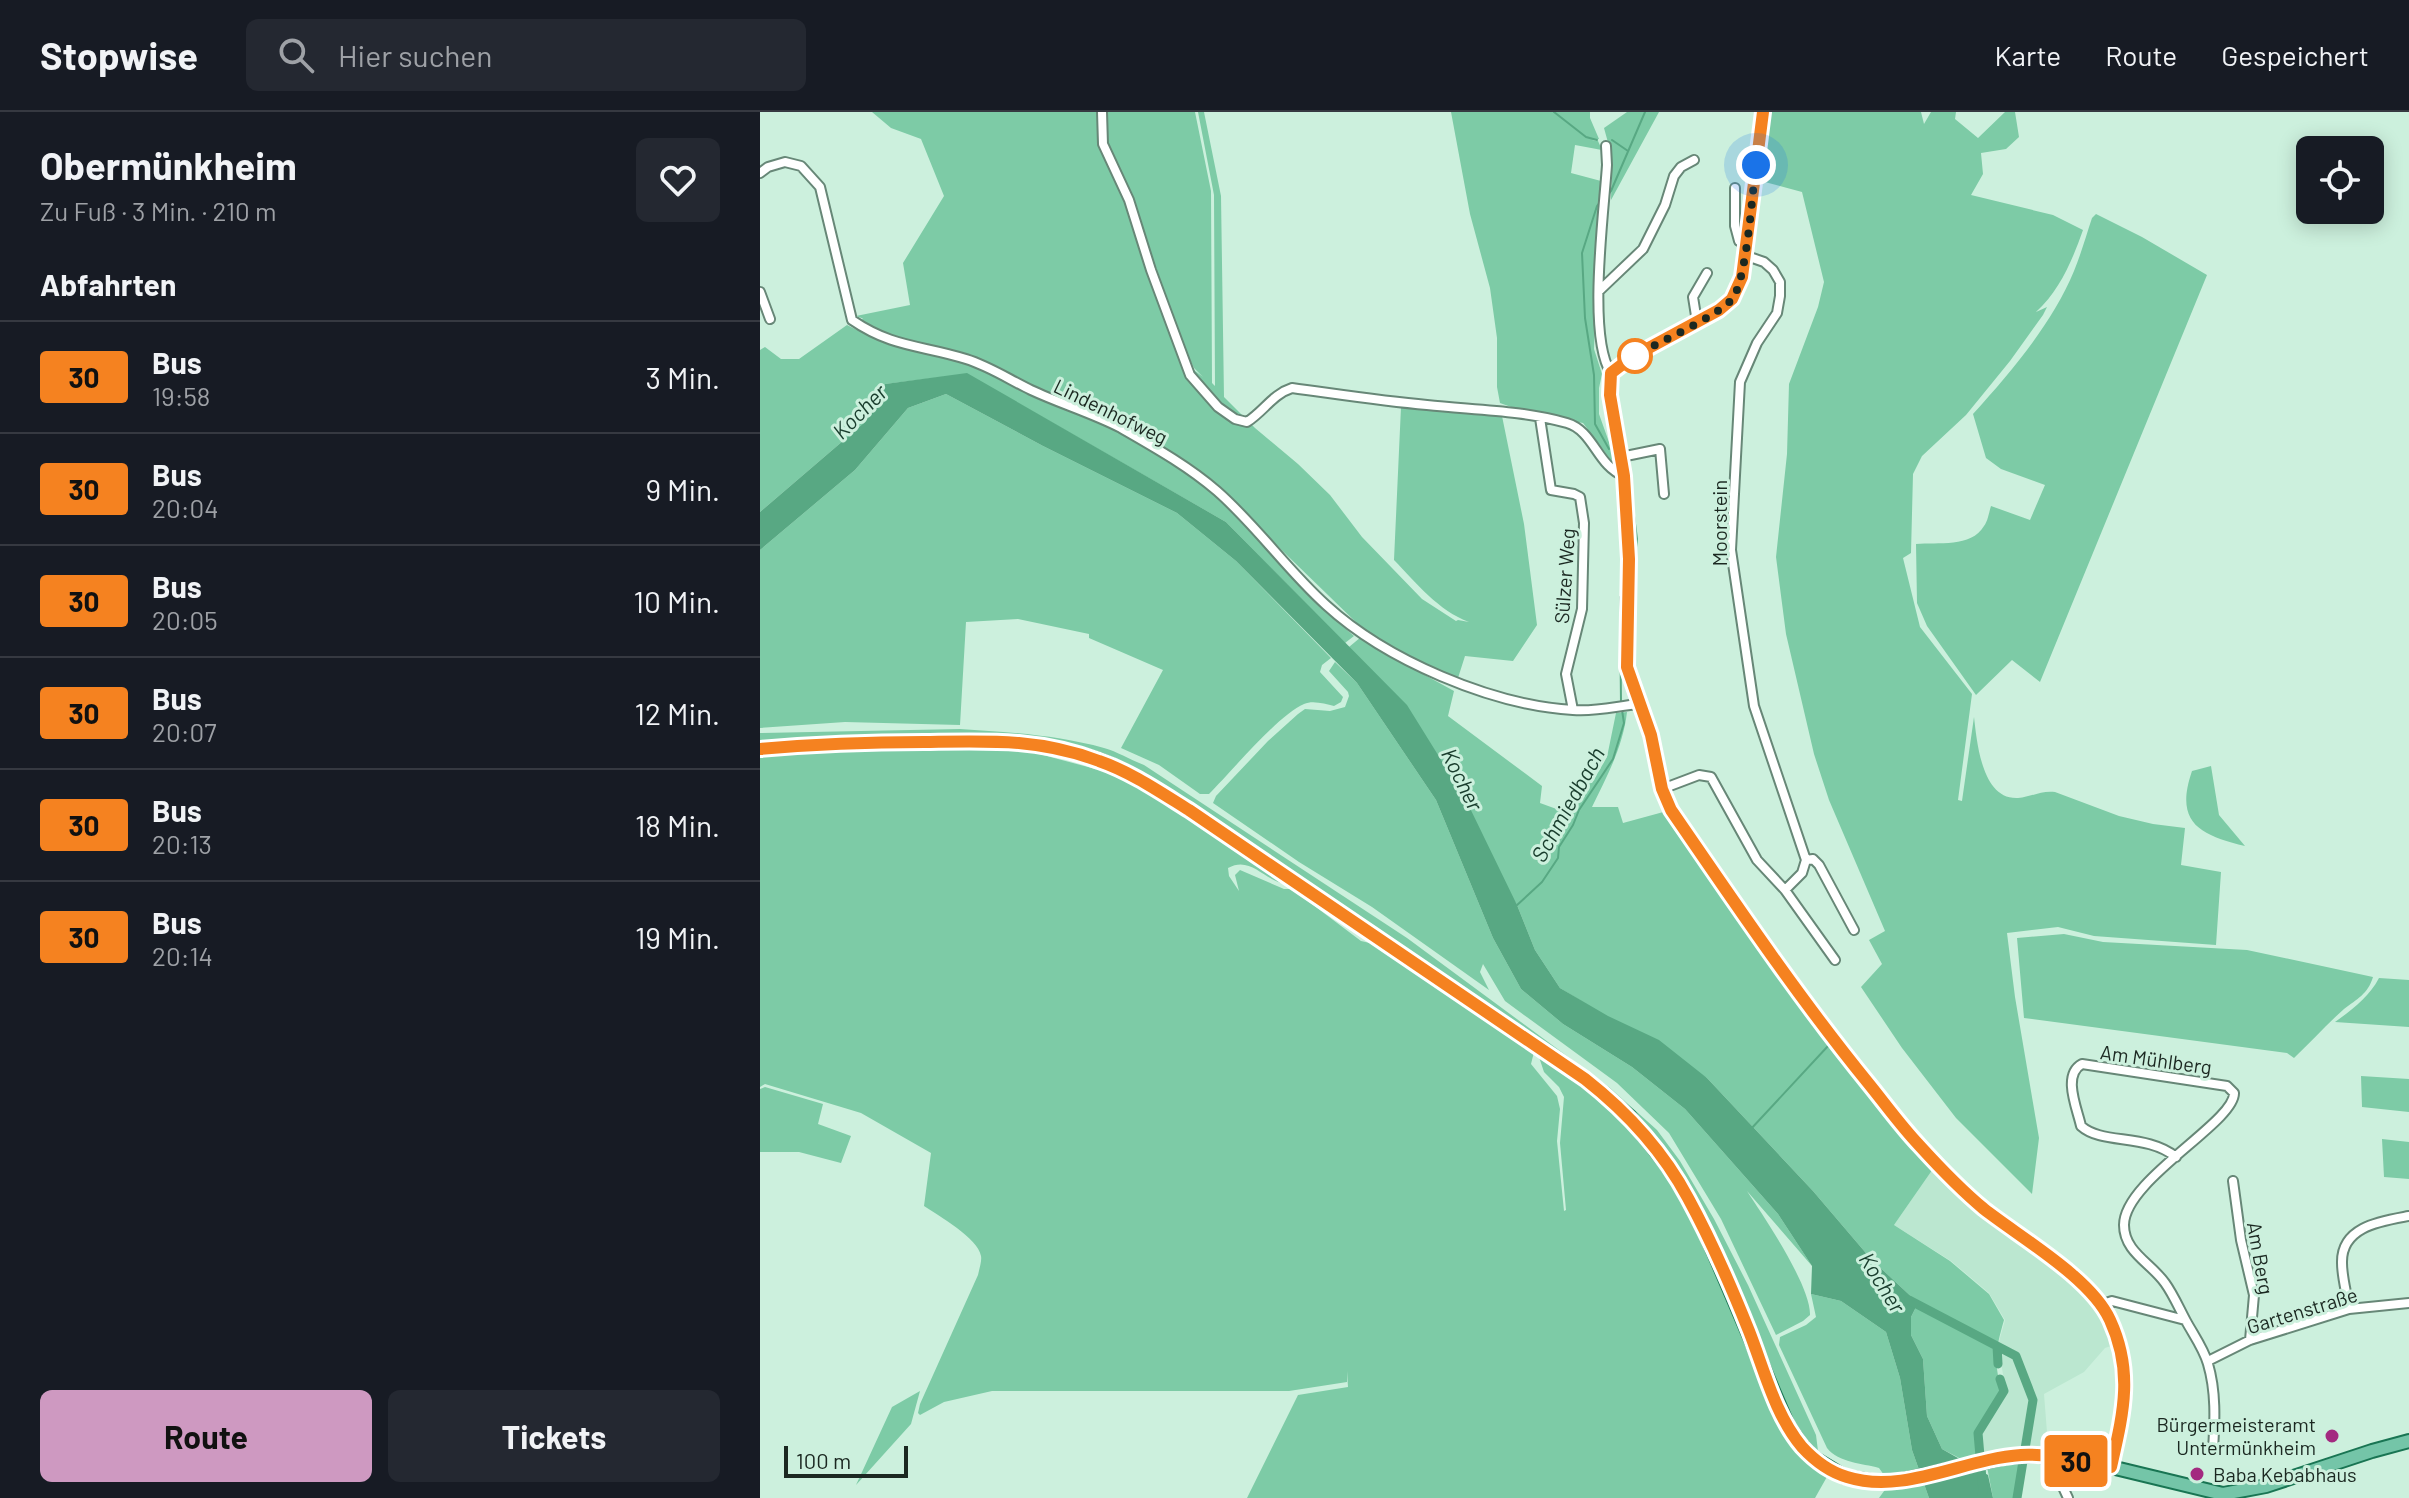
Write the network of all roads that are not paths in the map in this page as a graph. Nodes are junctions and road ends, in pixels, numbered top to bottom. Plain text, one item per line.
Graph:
1 (1102, 112) edge
2 (1763, 112) edge
3 (1606, 146) dead end
4 (1694, 160) dead end
5 (760, 173) edge
6 (1735, 188) dead end
7 (1746, 245) junction
8 (1744, 255) junction
9 (1707, 273) dead end
10 (1599, 291) junction
11 (760, 292) edge
12 (770, 319) dead end
13 (1697, 322) junction
14 (1611, 373) junction
15 (1540, 418) junction
16 (1621, 457) junction
17 (1624, 476) junction
18 (1664, 494) dead end
19 (1639, 704) junction
20 (1573, 710) junction
21 (760, 749) edge
22 (1662, 789) junction
23 (1806, 860) junction
24 (1785, 890) junction
25 (1854, 930) dead end
26 (1835, 960) dead end
27 (2176, 1157) junction
28 (2233, 1181) dead end
29 (2409, 1216) edge
30 (2409, 1303) edge
31 (2100, 1305) junction
32 (2349, 1309) junction
33 (2185, 1320) junction
34 (2250, 1340) junction
35 (2208, 1361) junction
36 (2409, 1441) edge
37 (2213, 1449) dead end
38 (2049, 1457) junction
39 (2111, 1467) junction
40 (2068, 1498) edge

1 - 15 street
2 - 7 street
3 - 10 street
4 - 10 street
5 - 20 street, Lindenhofweg
6 - 7 street
7 - 8 street
8 - 13 street
8 - 23 street, Moorstein
9 - 13 street
10 - 14 street
11 - 12 street
13 - 14 street
14 - 16 street
15 - 17 street
15 - 20 street, Sülzer Weg
16 - 17 street
16 - 18 street
17 - 19 street
19 - 20 street, Lindenhofweg
19 - 22 street
21 - 38 main road
22 - 24 street
22 - 31 street
23 - 24 street
23 - 25 street, Moorstein
24 - 26 street
27 - 27 street, Am Mühlberg
27 - 33 street
28 - 34 street, Am Berg
29 - 32 street
30 - 32 street, Gartenstraße
31 - 33 street
31 - 39 street
32 - 34 street, Gartenstraße
33 - 35 street
34 - 35 street, Gartenstraße
35 - 37 street
36 - 39 main road
38 - 39 main road
38 - 40 street

